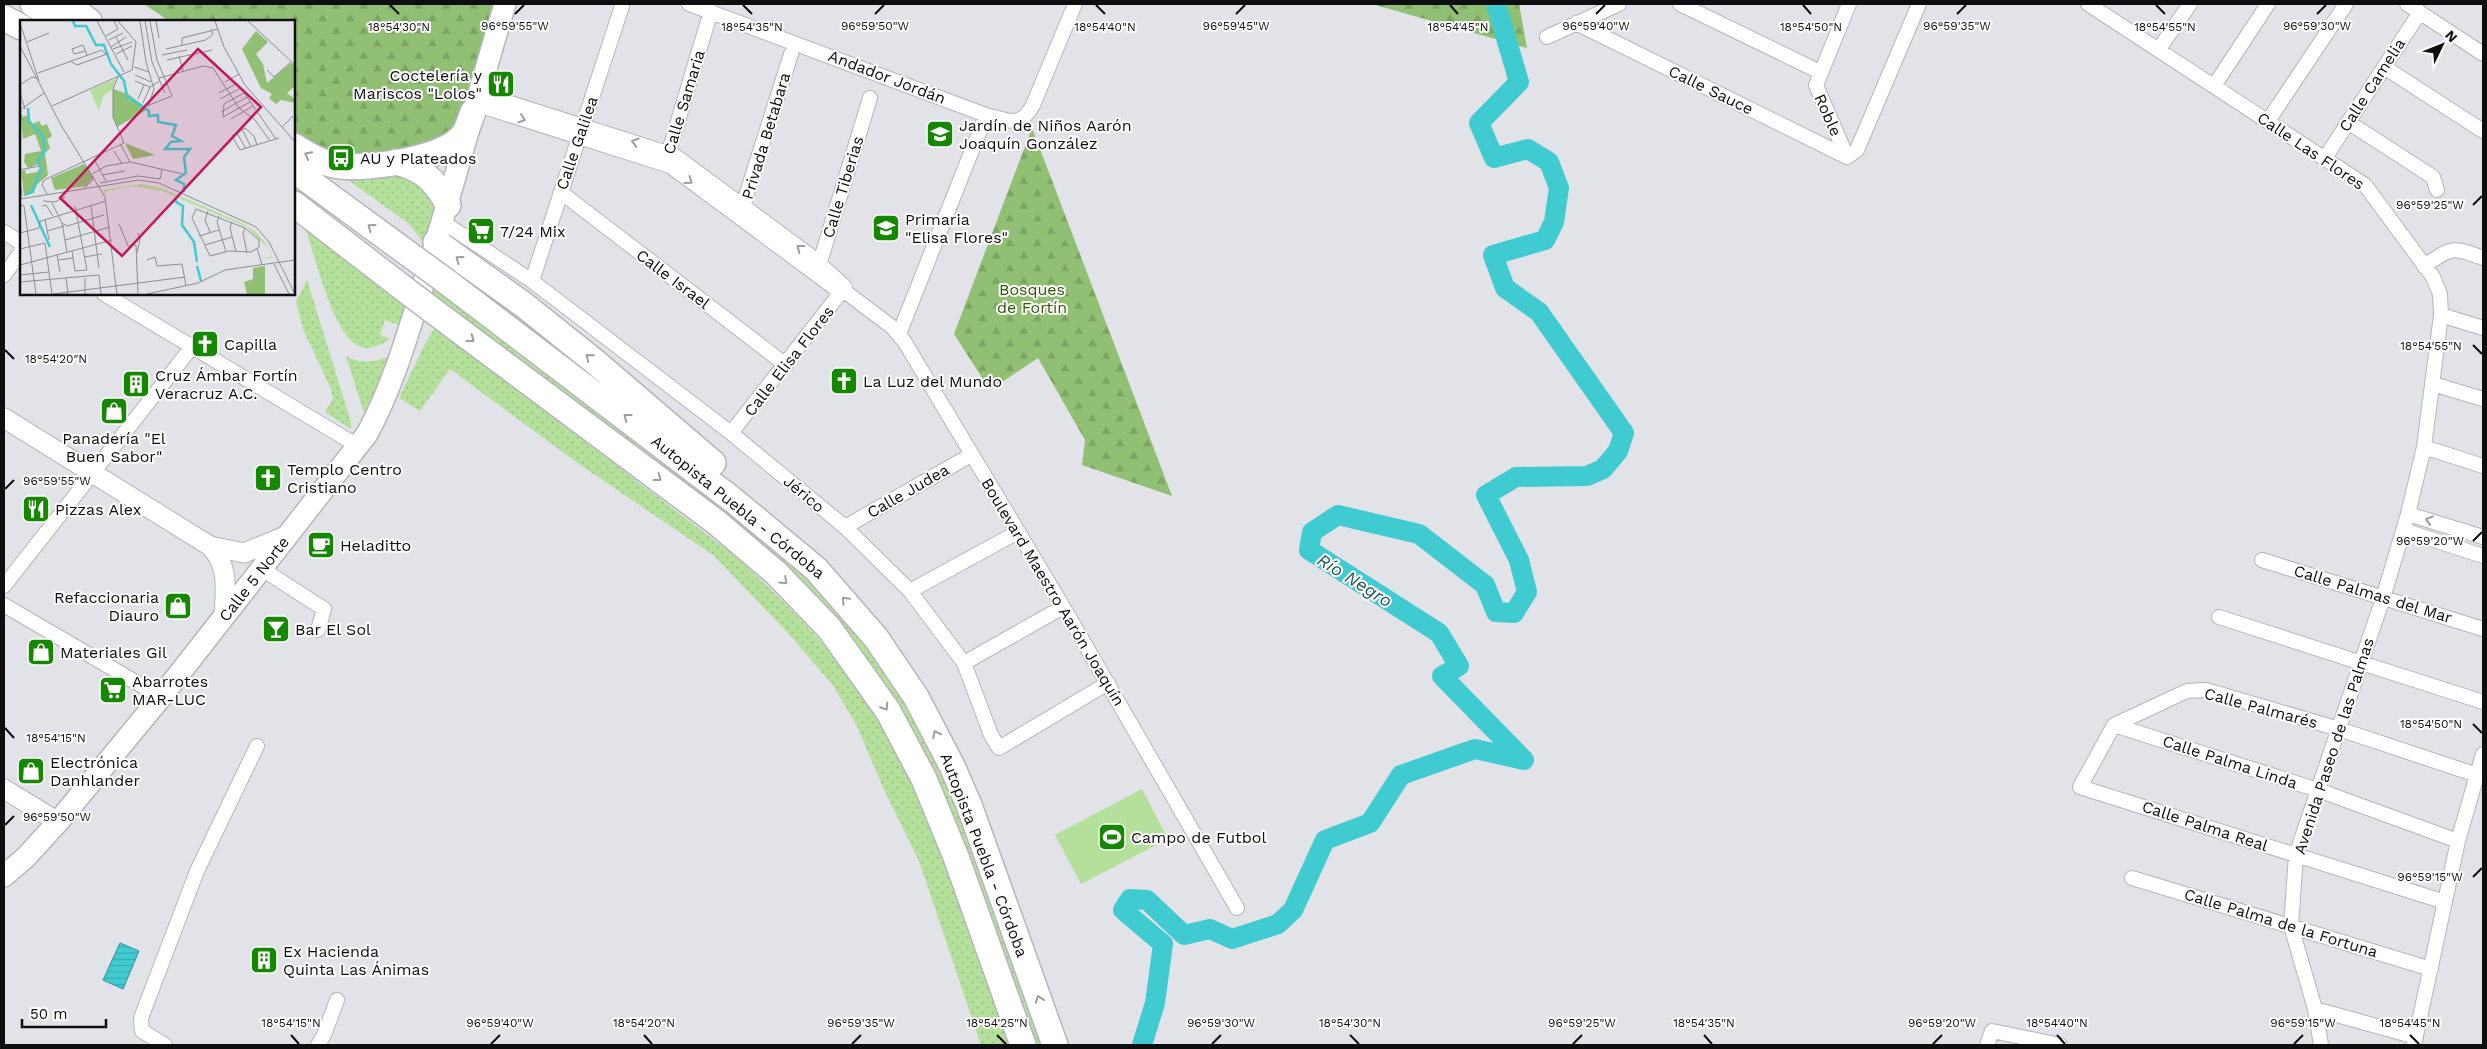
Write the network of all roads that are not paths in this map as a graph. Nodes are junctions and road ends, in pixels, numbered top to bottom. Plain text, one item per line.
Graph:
1 (33, 4) edge
2 (66, 4) edge
3 (505, 4) edge
4 (690, 4) edge
5 (1075, 4) edge
6 (1619, 4) edge
7 (1680, 4) edge
8 (1849, 4) edge
9 (1919, 4) edge
10 (2088, 4) edge
11 (2190, 4) edge
12 (2268, 4) edge
13 (2346, 4) edge
14 (2407, 4) edge
15 (622, 6) dead end
16 (2106, 9) edge
17 (711, 11) junction
18 (2420, 12) junction
19 (4, 18) edge
20 (55, 20) edge
21 (89, 20) edge
22 (1576, 23) junction
23 (20, 26) edge
24 (1547, 37) dead end
25 (2159, 49) junction
26 (791, 54) dead end
27 (2483, 54) edge
28 (2384, 67) junction
29 (1820, 72) junction
30 (2214, 86) junction
31 (870, 98) dead end
32 (476, 103) junction
33 (986, 115) junction
34 (2268, 121) junction
35 (2348, 122) junction
36 (582, 131) junction
37 (2483, 131) edge
38 (295, 147) edge
39 (1847, 157) junction
40 (667, 158) junction
41 (2324, 158) junction
42 (396, 162) junction
43 (295, 171) edge
44 (2437, 190) dead end
45 (560, 194) junction
46 (295, 205) edge
47 (743, 213) junction
48 (442, 223) junction
49 (4, 232) edge
50 (20, 242) edge
51 (20, 253) edge
52 (2483, 258) edge
53 (2424, 266) junction
54 (818, 269) junction
55 (4, 275) edge
56 (532, 281) junction
57 (845, 291) junction
58 (106, 295) edge
59 (2441, 315) junction
60 (2483, 328) edge
61 (899, 334) junction
62 (191, 348) junction
63 (786, 365) junction
64 (2433, 384) junction
65 (2483, 399) edge
66 (4, 418) edge
67 (732, 433) junction
68 (358, 446) junction
69 (2424, 447) junction
70 (971, 455) junction
71 (2483, 466) edge
72 (94, 472) junction
73 (2408, 514) junction
74 (845, 527) junction
75 (2403, 530) junction
76 (1018, 532) junction
77 (288, 536) junction
78 (2483, 537) edge
79 (210, 546) junction
80 (2483, 556) edge
81 (2262, 560) dead end
82 (262, 569) junction
83 (816, 569) junction
84 (4, 586) edge
85 (910, 590) junction
86 (2383, 598) junction
87 (4, 605) edge
88 (1064, 607) junction
89 (224, 617) junction
90 (2219, 617) dead end
91 (2483, 629) edge
92 (318, 630) dead end
93 (2361, 661) junction
94 (964, 663) junction
95 (1108, 684) junction
96 (161, 697) junction
97 (2483, 702) edge
98 (2114, 725) junction
99 (2339, 729) junction
100 (257, 746) dead end
101 (2483, 754) edge
102 (2477, 775) junction
103 (4, 789) edge
104 (2318, 790) junction
105 (58, 822) junction
106 (2458, 841) junction
107 (2296, 855) junction
108 (4, 876) edge
109 (2132, 878) dead end
110 (2445, 902) junction
111 (1237, 908) dead end
112 (2291, 926) junction
113 (2430, 969) junction
114 (337, 1000) dead end
115 (2315, 1009) junction
116 (2415, 1041) edge
117 (166, 1045) edge
118 (318, 1045) edge
119 (1023, 1045) edge
120 (1055, 1045) edge
121 (1987, 1045) edge
122 (2059, 1045) edge
123 (2321, 1045) edge

1 - 20 highway
2 - 21 highway
3 - 32 main road, Calle 5 Norte
4 - 17 street, Andador Jordán
5 - 33 street, Andador Jordán
6 - 22 street
7 - 29 street
8 - 29 street
9 - 39 street
10 - 16 street, Calle Las Flores
11 - 25 street
12 - 30 street
13 - 34 street
14 - 18 street
15 - 36 street, Calle Galilea
16 - 25 street, Calle Las Flores
17 - 33 street, Andador Jordán
17 - 40 street, Calle Samaria
18 - 27 street
18 - 28 street, Calle Camelia
19 - 23 highway
22 - 24 street
22 - 39 street, Calle Sauce
25 - 30 street, Calle Las Flores
26 - 47 street, Privada Betabara
28 - 35 street, Calle Camelia
28 - 37 street
29 - 39 street, Roble
30 - 34 street, Calle Las Flores
31 - 54 street, Calle Tiberias
32 - 36 street, Boulevard Maestro Aarón Joaquín
32 - 42 highway
32 - 48 main road, Calle 5 Norte
33 - 61 street
34 - 41 street, Calle Las Flores
35 - 41 street, Calle Camelia
35 - 44 street
36 - 40 street, Boulevard Maestro Aarón Joaquín
36 - 45 street, Calle Galilea
42 -> 38 highway
40 - 47 street, Boulevard Maestro Aarón Joaquín
41 - 53 street, Calle Las Flores
42 - 48 highway
83 -> 43 highway, Autopista Puebla - Córdoba, bridge
45 - 56 street, Calle Galilea
45 - 63 street, Calle Israel
46 -> 119 highway, Autopista Puebla - Córdoba, bridge
47 - 54 street, Boulevard Maestro Aarón Joaquín
48 - 56 street, Jérico
48 - 68 main road, Calle 5 Norte
83 -> 48 highway
49 - 50 street
51 - 55 street
52 - 53 street
53 - 59 street, Calle Las Flores
54 - 57 street, Boulevard Maestro Aarón Joaquín
56 - 67 street, Jérico
57 - 61 street, Boulevard Maestro Aarón Joaquín
57 - 63 street, Calle Elisa Flores
58 - 62 street
59 - 60 street
59 - 64 street, Calle Las Flores
61 - 70 street, Boulevard Maestro Aarón Joaquín
62 - 68 street
62 - 72 street
63 - 67 street, Calle Elisa Flores
64 - 65 street
64 - 69 street, Calle Las Flores
66 - 72 street
67 - 74 street, Jérico
68 - 77 main road, Calle 5 Norte
69 - 71 street
69 - 73 street, Calle Las Flores
70 - 74 street, Calle Judea
70 - 76 street, Boulevard Maestro Aarón Joaquín
72 - 79 street
72 - 84 street
73 - 75 street, Avenida Paseo de las Palmas
78 -> 73 street
74 - 85 street, Jérico
75 - 80 street
75 - 86 street, Avenida Paseo de las Palmas
76 - 85 street
76 - 88 street, Boulevard Maestro Aarón Joaquín
77 - 79 street
77 - 82 main road, Calle 5 Norte
79 - 89 street
81 - 86 street, Calle Palmas del Mar
82 - 89 main road, Calle 5 Norte
82 - 92 street
120 -> 83 highway, Autopista Puebla - Córdoba
85 - 94 street, Jérico
86 - 91 street, Calle Palmas del Mar
86 - 93 street, Avenida Paseo de las Palmas
87 - 96 street
88 - 94 street
88 - 95 street, Boulevard Maestro Aarón Joaquín
89 - 96 main road, Calle 5 Norte
90 - 93 street
93 - 97 street
93 - 99 street, Avenida Paseo de las Palmas
94 - 95 street, Jérico
95 - 111 street, Boulevard Maestro Aarón Joaquín
96 - 105 main road, Calle 5 Norte
98 - 99 street, Calle Palmarés
98 - 104 street, Calle Palma Linda
98 - 107 street, Calle Palma Real
99 - 102 street, Calle Palmarés
99 - 104 street, Avenida Paseo de las Palmas
100 - 117 street
101 - 102 street
102 - 106 street
103 - 105 street
104 - 106 street, Calle Palma Linda
104 - 107 street, Avenida Paseo de las Palmas
105 - 108 main road, Calle 5 Norte
106 - 110 street
107 - 110 street, Calle Palma Real
107 - 112 street, Avenida Paseo de las Palmas
109 - 112 street, Calle Palma de la Fortuna
110 - 113 street
112 - 113 street, Calle Palma de la Fortuna
112 - 115 street, Avenida Paseo de las Palmas
113 - 116 street
114 - 118 street
115 - 116 street
115 - 123 street, Avenida Paseo de las Palmas
121 - 122 street

